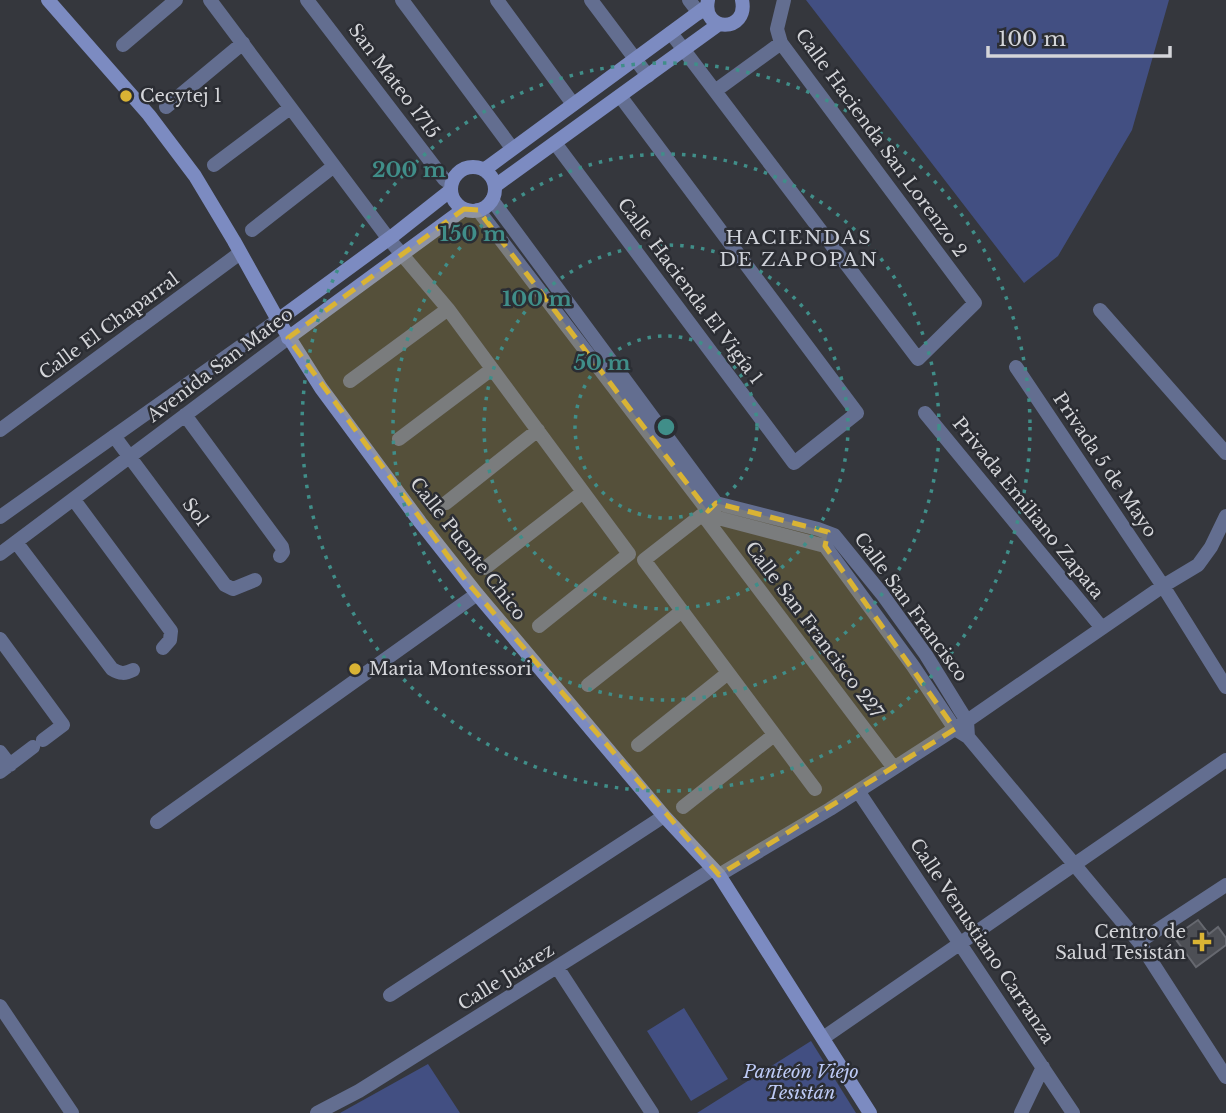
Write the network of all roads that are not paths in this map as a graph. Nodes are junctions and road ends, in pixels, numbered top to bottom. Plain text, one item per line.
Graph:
1 (48, 0) edge
2 (176, 0) edge
3 (210, 0) edge
4 (307, 0) edge
5 (402, 0) edge
6 (497, 0) edge
7 (591, 0) edge
8 (689, 0) edge
9 (742, 0) edge
10 (784, 0) edge
11 (704, 6) edge
12 (719, 24) junction
13 (671, 33) junction
14 (243, 43) junction
15 (781, 43) junction
16 (123, 45) dead end
17 (684, 49) junction
18 (635, 59) junction
19 (648, 76) junction
20 (715, 91) junction
21 (620, 96) junction
22 (571, 106) junction
23 (166, 107) dead end
24 (290, 108) junction
25 (579, 125) junction
26 (555, 143) junction
27 (512, 148) junction
28 (214, 165) dead end
29 (334, 166) junction
30 (484, 170) junction
31 (451, 187) junction
32 (493, 193) junction
33 (471, 209) junction
34 (252, 230) dead end
35 (388, 238) junction
36 (374, 249) junction
37 (240, 253) junction
38 (402, 254) junction
39 (386, 267) junction
40 (448, 309) junction
41 (1100, 310) dead end
42 (278, 320) junction
43 (288, 338) junction
44 (1016, 367) dead end
45 (492, 369) junction
46 (350, 381) dead end
47 (925, 412) dead end
48 (186, 415) junction
49 (0, 430) edge
50 (538, 430) junction
51 (114, 436) junction
52 (399, 439) dead end
53 (1226, 453) edge
54 (129, 456) junction
55 (583, 492) junction
56 (74, 500) junction
57 (446, 503) dead end
58 (709, 510) junction
59 (1226, 516) edge
60 (0, 517) edge
61 (826, 539) junction
62 (16, 542) junction
63 (0, 554) edge
64 (280, 556) dead end
65 (485, 568) dead end
66 (256, 580) dead end
67 (1163, 586) junction
68 (477, 594) junction
69 (882, 594) junction
70 (868, 605) junction
71 (682, 611) junction
72 (540, 626) dead end
73 (1102, 628) junction
74 (0, 639) edge
75 (163, 648) dead end
76 (926, 655) junction
77 (913, 666) junction
78 (133, 670) dead end
79 (728, 673) junction
80 (588, 685) dead end
81 (1226, 687) edge
82 (961, 725) junction
83 (774, 735) junction
84 (638, 745) dead end
85 (0, 752) edge
86 (1226, 760) edge
87 (894, 768) junction
88 (5, 769) edge
89 (816, 789) dead end
90 (858, 791) junction
91 (683, 807) dead end
92 (664, 816) junction
93 (157, 822) dead end
94 (1075, 864) junction
95 (716, 872) junction
96 (1226, 885) edge
97 (1139, 942) junction
98 (960, 943) junction
99 (557, 967) junction
100 (390, 995) dead end
101 (1, 1009) edge
102 (823, 1038) junction
103 (1042, 1067) junction
104 (1226, 1077) edge
105 (72, 1113) edge
106 (317, 1113) edge
107 (652, 1113) edge
108 (870, 1113) edge
109 (1021, 1113) edge
110 (1073, 1113) edge

1 - 37 main road, Calle Puente Chico
2 - 16 street
3 - 14 street
4 - 31 street, San Mateo 1715
5 - 27 street
6 - 22 street
7 - 18 street
8 - 11 street
9 - 12 main road, Avenida San Mateo
10 - 15 street, Calle Hacienda San Lorenzo 2
11 - 12 main road
11 - 13 main road, Avenida San Mateo
12 - 17 main road, Avenida San Mateo
13 - 17 street
13 - 18 main road, Avenida San Mateo
14 - 23 street
14 - 24 street
15 - 20 street
15 - 20 street, Calle Hacienda San Lorenzo 2
17 - 19 main road, Avenida San Mateo
17 - 20 street
18 - 19 street
18 - 22 main road, Avenida San Mateo
19 - 21 main road, Avenida San Mateo
21 - 25 main road, Avenida San Mateo
21 - 26 street, Calle Hacienda El Vigía 1
22 - 25 main road
22 - 27 main road, Avenida San Mateo
24 - 28 street
24 - 29 street
25 - 26 main road, Avenida San Mateo
26 - 32 main road, Avenida San Mateo
27 - 30 main road, Avenida San Mateo
29 - 34 street
29 - 35 street
30 - 31 main road, Avenida San Mateo
30 - 32 main road
31 - 33 main road
31 - 35 main road, Avenida San Mateo
32 - 33 main road, Avenida San Mateo
32 - 58 street
33 - 38 main road, Avenida San Mateo
33 - 58 street
35 - 36 main road, Avenida San Mateo
35 - 38 street
36 - 39 main road
36 - 42 main road, Avenida San Mateo
37 - 42 main road, Calle Puente Chico
37 - 49 street, Calle El Chaparral
38 - 39 main road, Avenida San Mateo
38 - 40 street
39 - 43 main road, Avenida San Mateo
40 - 45 street
40 - 46 street
41 - 53 street
42 - 43 main road, Calle Puente Chico
42 - 51 street, Avenida San Mateo
43 - 48 street, Avenida San Mateo
43 - 68 main road, Calle Puente Chico
44 - 67 street, Privada 5 de Mayo
45 - 50 street
45 - 52 street
47 - 73 street, Privada Emiliano Zapata
48 - 54 street, Avenida San Mateo
48 - 64 street
50 - 55 street
50 - 57 street
51 - 54 street, Sol
51 - 60 street, Avenida San Mateo
54 - 56 street, Avenida San Mateo
54 - 66 street, Sol
55 - 65 street
55 - 72 street
56 - 62 street, Avenida San Mateo
56 - 75 street
58 - 61 street, Calle San Francisco
58 - 71 street
58 - 87 street, Calle San Francisco 227
59 - 67 street, Calle Juárez
61 - 69 street, Calle San Francisco
61 - 70 street, Calle San Francisco
62 - 63 street, Avenida San Mateo
62 - 78 street
67 - 73 street, Calle Juárez
67 - 81 street, Privada 5 de Mayo
68 - 92 main road, Calle Puente Chico
68 - 93 street
69 - 70 street
69 - 76 street, Calle San Francisco
70 - 77 street, Calle San Francisco
71 - 79 street
71 - 80 street
73 - 82 street, Calle Juárez
74 - 88 street
76 - 77 street
76 - 82 street, Calle San Francisco
77 - 82 street, Calle San Francisco
79 - 83 street
79 - 84 street
82 - 87 street, Calle Juárez
82 - 94 street, Calle San Francisco
83 - 89 street
83 - 91 street
85 - 88 street
86 - 94 street
87 - 90 street, Calle Juárez
90 - 95 street, Calle Juárez
90 - 98 street, Calle Venustiano Carranza
92 - 95 main road, Calle Puente Chico
92 - 100 street
94 - 97 street, Calle San Francisco
94 - 98 street
95 - 99 street, Calle Juárez
95 - 102 main road, Calle Puente Chico
96 - 97 street
97 - 104 street, Calle San Francisco
98 - 102 street
98 - 103 street, Calle Venustiano Carranza
99 - 106 street, Calle Juárez
99 - 107 street
101 - 105 street
102 - 108 main road, Calle Puente Chico
103 - 109 street
103 - 110 street, Calle Venustiano Carranza

